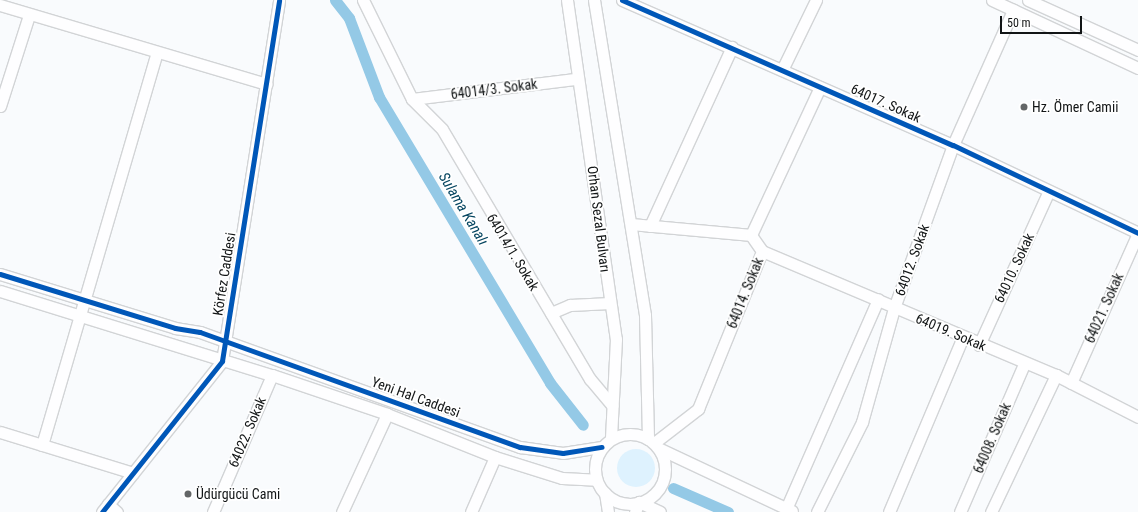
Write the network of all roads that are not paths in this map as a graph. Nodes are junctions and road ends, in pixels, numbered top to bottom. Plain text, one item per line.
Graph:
1 (279, 0) edge
2 (363, 0) edge
3 (567, 0) edge
4 (594, 0) edge
5 (622, 0) edge
6 (816, 0) edge
7 (992, 0) edge
8 (1028, 0) edge
9 (0, 5) edge
10 (1013, 10) junction
11 (29, 15) junction
12 (732, 47) junction
13 (1138, 50) edge
14 (157, 53) junction
15 (1138, 68) edge
16 (782, 70) junction
17 (575, 79) junction
18 (267, 84) junction
19 (820, 87) junction
20 (412, 99) junction
21 (0, 106) edge
22 (953, 146) junction
23 (1049, 192) junction
24 (631, 224) junction
25 (650, 226) junction
26 (1138, 233) edge
27 (751, 236) junction
28 (762, 251) junction
29 (0, 274) edge
30 (0, 291) edge
31 (878, 299) junction
32 (84, 300) junction
33 (610, 303) junction
34 (894, 308) junction
35 (551, 313) junction
36 (79, 316) junction
37 (963, 337) junction
38 (226, 341) junction
39 (979, 344) junction
40 (222, 361) junction
41 (1024, 364) junction
42 (272, 375) junction
43 (1056, 375) junction
44 (1071, 383) junction
45 (613, 406) junction
46 (387, 414) junction
47 (1138, 417) edge
48 (0, 432) edge
49 (611, 439) junction
50 (654, 443) junction
51 (42, 445) junction
52 (602, 447) junction
53 (495, 457) junction
54 (133, 473) junction
55 (596, 480) junction
56 (605, 493) junction
57 (637, 507) edge
58 (105, 508) edge
59 (789, 510) edge
60 (117, 512) edge
61 (213, 512) edge
62 (342, 512) edge
63 (471, 512) edge
64 (608, 512) edge
65 (660, 512) edge
66 (818, 512) edge
67 (889, 512) edge
68 (960, 512) edge
69 (991, 512) edge

1 - 18 street, Körfez Caddesi
2 - 20 street, 64014/1. Sokak
3 - 17 street, Orhan Sezal Bulvarı
4 - 24 street, Orhan Sezal Bulvarı
5 - 12 street, 64017. Sokak
6 - 16 street
7 - 10 street
8 - 13 street
9 - 11 street
10 - 15 street
10 - 22 street, 64012. Sokak
11 - 14 street
11 - 21 street
12 - 16 street, 64017. Sokak
12 - 25 street
14 - 18 street
14 - 32 street
16 - 19 street, 64017. Sokak
17 - 20 street, 64014/3. Sokak
17 - 33 street, Orhan Sezal Bulvarı
18 - 38 street, Körfez Caddesi
19 - 22 street, 64017. Sokak
19 - 27 street, 64014. Sokak
20 - 35 street, 64014/1. Sokak
22 - 23 street, 64017. Sokak
22 - 34 street, 64012. Sokak
23 - 26 street, 64017. Sokak
23 - 39 street, 64010. Sokak
24 - 25 street
24 - 50 street, Orhan Sezal Bulvarı
25 - 27 street
26 - 44 street, 64021. Sokak
27 - 28 street, 64014. Sokak
28 - 31 street, 64019. Sokak
28 - 50 street, 64014. Sokak
29 - 32 street, Yeni Hal Caddesi
30 - 36 street, Yeni Hal Caddesi
31 - 34 street, 64019. Sokak
31 - 59 street
32 - 36 street
32 - 38 street, Yeni Hal Caddesi
33 - 35 street
33 - 45 street, Orhan Sezal Bulvarı
34 - 37 street, 64019. Sokak
34 - 66 street, 64012. Sokak
35 - 45 street, 64014/1. Sokak
36 - 40 street, Yeni Hal Caddesi
36 - 51 street
37 - 39 street, 64019. Sokak
37 - 67 street
38 - 40 street, Körfez Caddesi
38 - 52 street, Yeni Hal Caddesi
39 - 41 street, 64019. Sokak
40 - 42 street, Yeni Hal Caddesi
40 - 54 street, Körfez Caddesi
41 - 43 street, 64019. Sokak
41 - 68 street, 64008. Sokak
42 - 46 street, Yeni Hal Caddesi
42 - 61 street, 64022. Sokak
43 - 44 street, 64019. Sokak
43 - 69 street
44 - 47 street, 64019. Sokak
45 - 49 street, Orhan Sezal Bulvarı
46 - 53 street, Yeni Hal Caddesi
46 - 62 street
48 - 51 street
49 - 50 street
49 - 52 street
50 - 57 street, Orhan Sezal Bulvarı
50 - 59 street
51 - 54 street
52 - 55 street
53 - 55 street, Yeni Hal Caddesi
53 - 63 street
54 - 58 street, Körfez Caddesi
55 - 56 street
56 - 57 street
56 - 64 street
57 - 65 street
58 - 60 street

